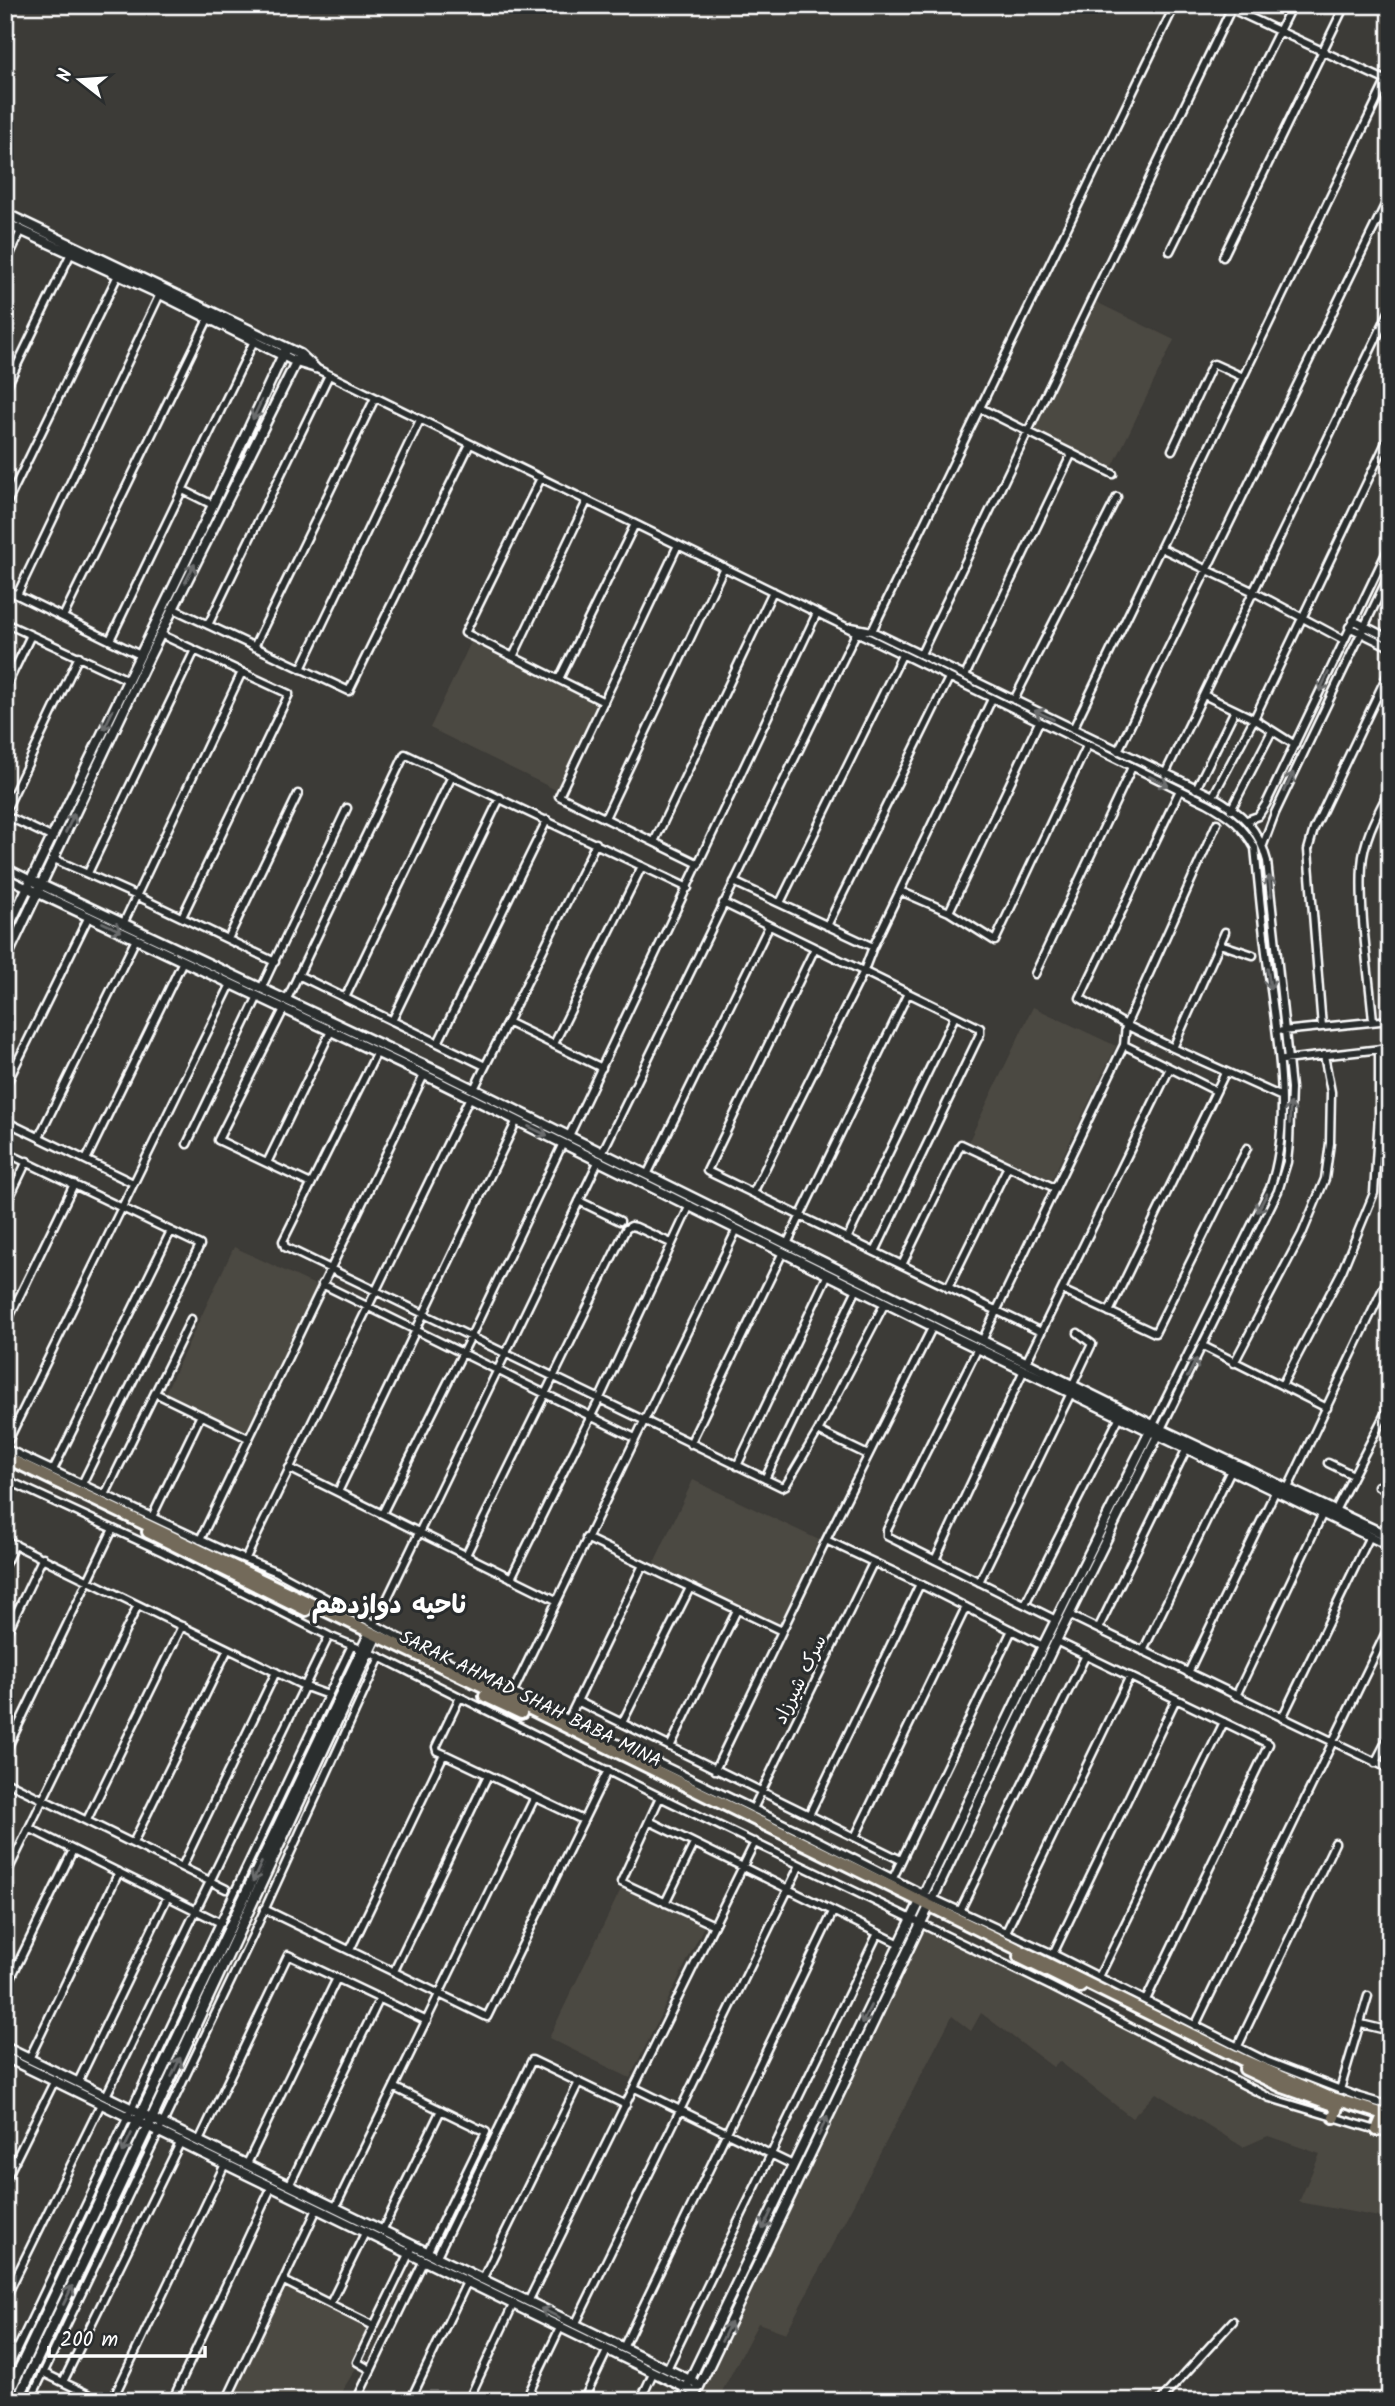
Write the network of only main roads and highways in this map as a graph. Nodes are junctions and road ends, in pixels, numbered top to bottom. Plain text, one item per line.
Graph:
1 (5, 1457) edge
2 (5, 1464) edge
3 (371, 1639) junction
4 (926, 1903) junction
5 (1040, 1967) junction
6 (1034, 1978) road end
7 (1386, 2114) edge
8 (5, 2400) edge
9 (17, 2401) edge

1 - 3 highway
2 - 3 highway, SARAK AHMAD SHAH BABA MINA
3 - 4 highway, SARAK AHMAD SHAH BABA MINA
3 - 4 highway
3 -> 8 main road
9 -> 3 main road
4 - 5 highway
4 - 7 highway
5 - 6 highway
5 - 7 highway

